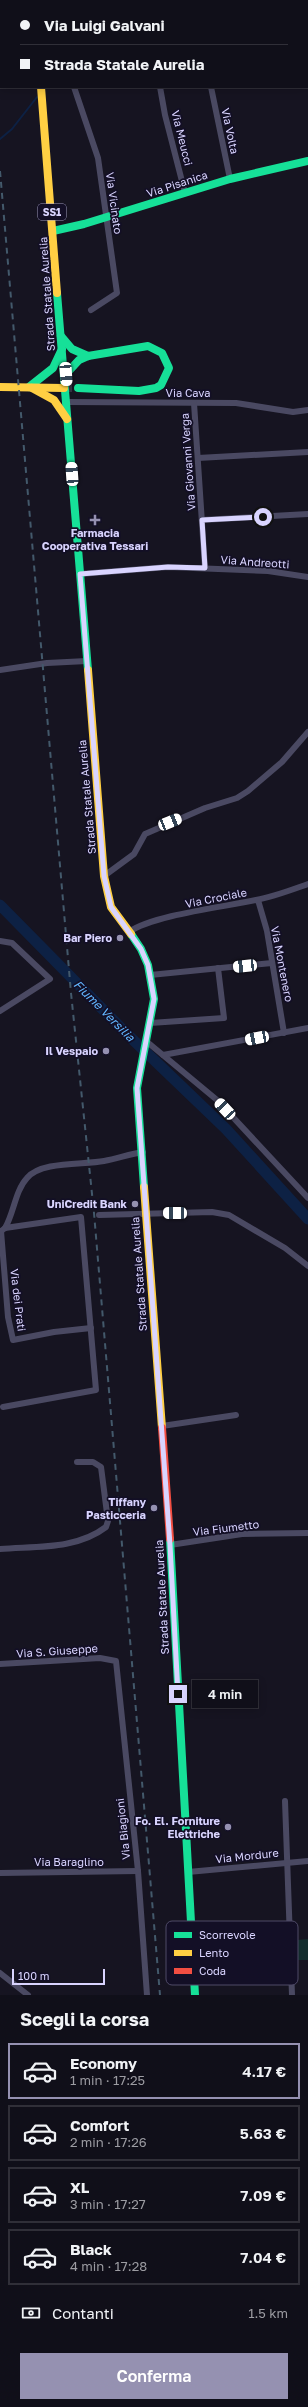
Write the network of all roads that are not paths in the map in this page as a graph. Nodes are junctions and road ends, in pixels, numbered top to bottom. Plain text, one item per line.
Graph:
1 (43, 88) edge
2 (74, 88) edge
3 (160, 88) edge
4 (211, 88) edge
5 (308, 161) edge
6 (230, 178) junction
7 (185, 193) junction
8 (106, 218) junction
9 (53, 231) junction
10 (91, 310) dead end
11 (62, 336) junction
12 (62, 349) junction
13 (88, 356) junction
14 (66, 374) junction
15 (0, 387) edge
16 (29, 387) junction
17 (64, 388) tunnel mouth
18 (78, 388) tunnel mouth
19 (67, 402) junction
20 (194, 403) junction
21 (308, 410) edge
22 (68, 420) junction
23 (308, 452) edge
24 (198, 458) junction
25 (308, 514) edge
26 (202, 520) junction
27 (205, 568) junction
28 (80, 574) junction
29 (308, 577) edge
30 (87, 661) junction
31 (0, 670) edge
32 (308, 732) edge
33 (104, 876) junction
34 (308, 884) edge
35 (258, 900) junction
36 (129, 932) junction
37 (0, 941) edge
38 (272, 963) junction
39 (218, 968) junction
40 (150, 975) junction
41 (0, 1011) edge
42 (150, 1023) junction
43 (308, 1028) edge
44 (284, 1033) junction
45 (146, 1043) junction
46 (164, 1056) junction
47 (143, 1152) junction
48 (308, 1198) edge
49 (146, 1214) junction
50 (99, 1216) dead end
51 (2, 1230) edge
52 (308, 1266) edge
53 (91, 1328) junction
54 (3, 1408) dead end
55 (236, 1415) dead end
56 (162, 1426) junction
57 (77, 1462) dead end
58 (308, 1533) edge
59 (170, 1545) junction
60 (0, 1548) edge
61 (116, 1661) joint
62 (0, 1664) edge
63 (285, 1801) dead end
64 (288, 1861) junction
65 (308, 1861) edge
66 (138, 1871) junction
67 (188, 1872) junction
68 (0, 1873) edge
69 (191, 1921) edge
70 (290, 1921) edge
71 (0, 1973) edge
72 (194, 1985) edge
73 (292, 1985) edge
74 (28, 1995) edge
75 (147, 1995) edge
76 (195, 1995) edge
77 (292, 1995) edge

1 - 9 main road, Strada Statale Aurelia / SS1
2 - 8 street, Via Vicinato
3 - 7 street, Via Meucci
4 - 6 street, Via Volta
5 - 6 main road, Via Pisanica
6 - 7 main road, Via Pisanica
7 - 8 main road, Via Pisanica
8 - 9 main road, Via Pisanica
8 - 10 street, Via Vicinato
9 - 11 main road, Strada Statale Aurelia / SS1
11 - 12 main road, Strada Statale Aurelia / SS1
11 - 13 main road
12 - 14 main road, Strada Statale Aurelia / SS1
12 - 16 main road
13 - 14 main road
13 - 18 main road
14 - 19 main road, Strada Statale Aurelia / SS1
15 - 16 main road
16 - 17 main road
16 - 22 main road
19 - 20 street, Via Cava
19 - 22 main road, Strada Statale Aurelia / SS1
20 - 21 street, Via Cava
20 - 24 street, Via Giovanni Verga
22 - 28 main road, Strada Statale Aurelia / SS1
23 - 24 street
24 - 26 street, Via Giovanni Verga
25 - 26 street
26 - 27 street, Via Giovanni Verga
27 - 28 street, Via Andreotti
27 - 29 street, Via Andreotti
28 - 30 main road, Strada Statale Aurelia / SS1
30 - 31 street
30 - 33 main road, Strada Statale Aurelia / SS1
32 - 33 street
33 - 36 main road, Strada Statale Aurelia / SS1
34 - 35 street, Via Crociale
35 - 36 street, Via Crociale
35 - 38 street, Via Montenero
36 - 40 main road, Strada Statale Aurelia / SS1
37 - 41 street
38 - 39 street
38 - 44 street, Via Montenero
39 - 40 street
39 - 42 street
40 - 42 main road, Strada Statale Aurelia / SS1
42 - 45 main road, Strada Statale Aurelia / SS1
43 - 44 street
44 - 46 street
45 - 46 street
45 - 47 main road, Strada Statale Aurelia / SS1
46 - 48 street
47 - 49 main road, Strada Statale Aurelia / SS1
47 - 51 street
49 - 50 street
49 - 52 street
49 - 56 main road, Strada Statale Aurelia / SS1
51 - 53 street, Via dei Prati
51 - 53 street
53 - 54 street
55 - 56 street
56 - 59 main road, Strada Statale Aurelia / SS1
57 - 60 street
58 - 59 street, Via Fiumetto
59 - 67 main road, Strada Statale Aurelia / SS1
61 - 62 street, Via S. Giuseppe
61 - 66 street, Via Biagioni
63 - 64 street
64 - 65 street, Via Mordure
64 - 67 street, Via Mordure
64 - 70 street
66 - 68 street, Via Baraglino
66 - 75 street, Via Biagioni
67 - 69 main road, Strada Statale Aurelia / SS1
71 - 74 street
72 - 76 main road, Strada Statale Aurelia / SS1
73 - 77 street

